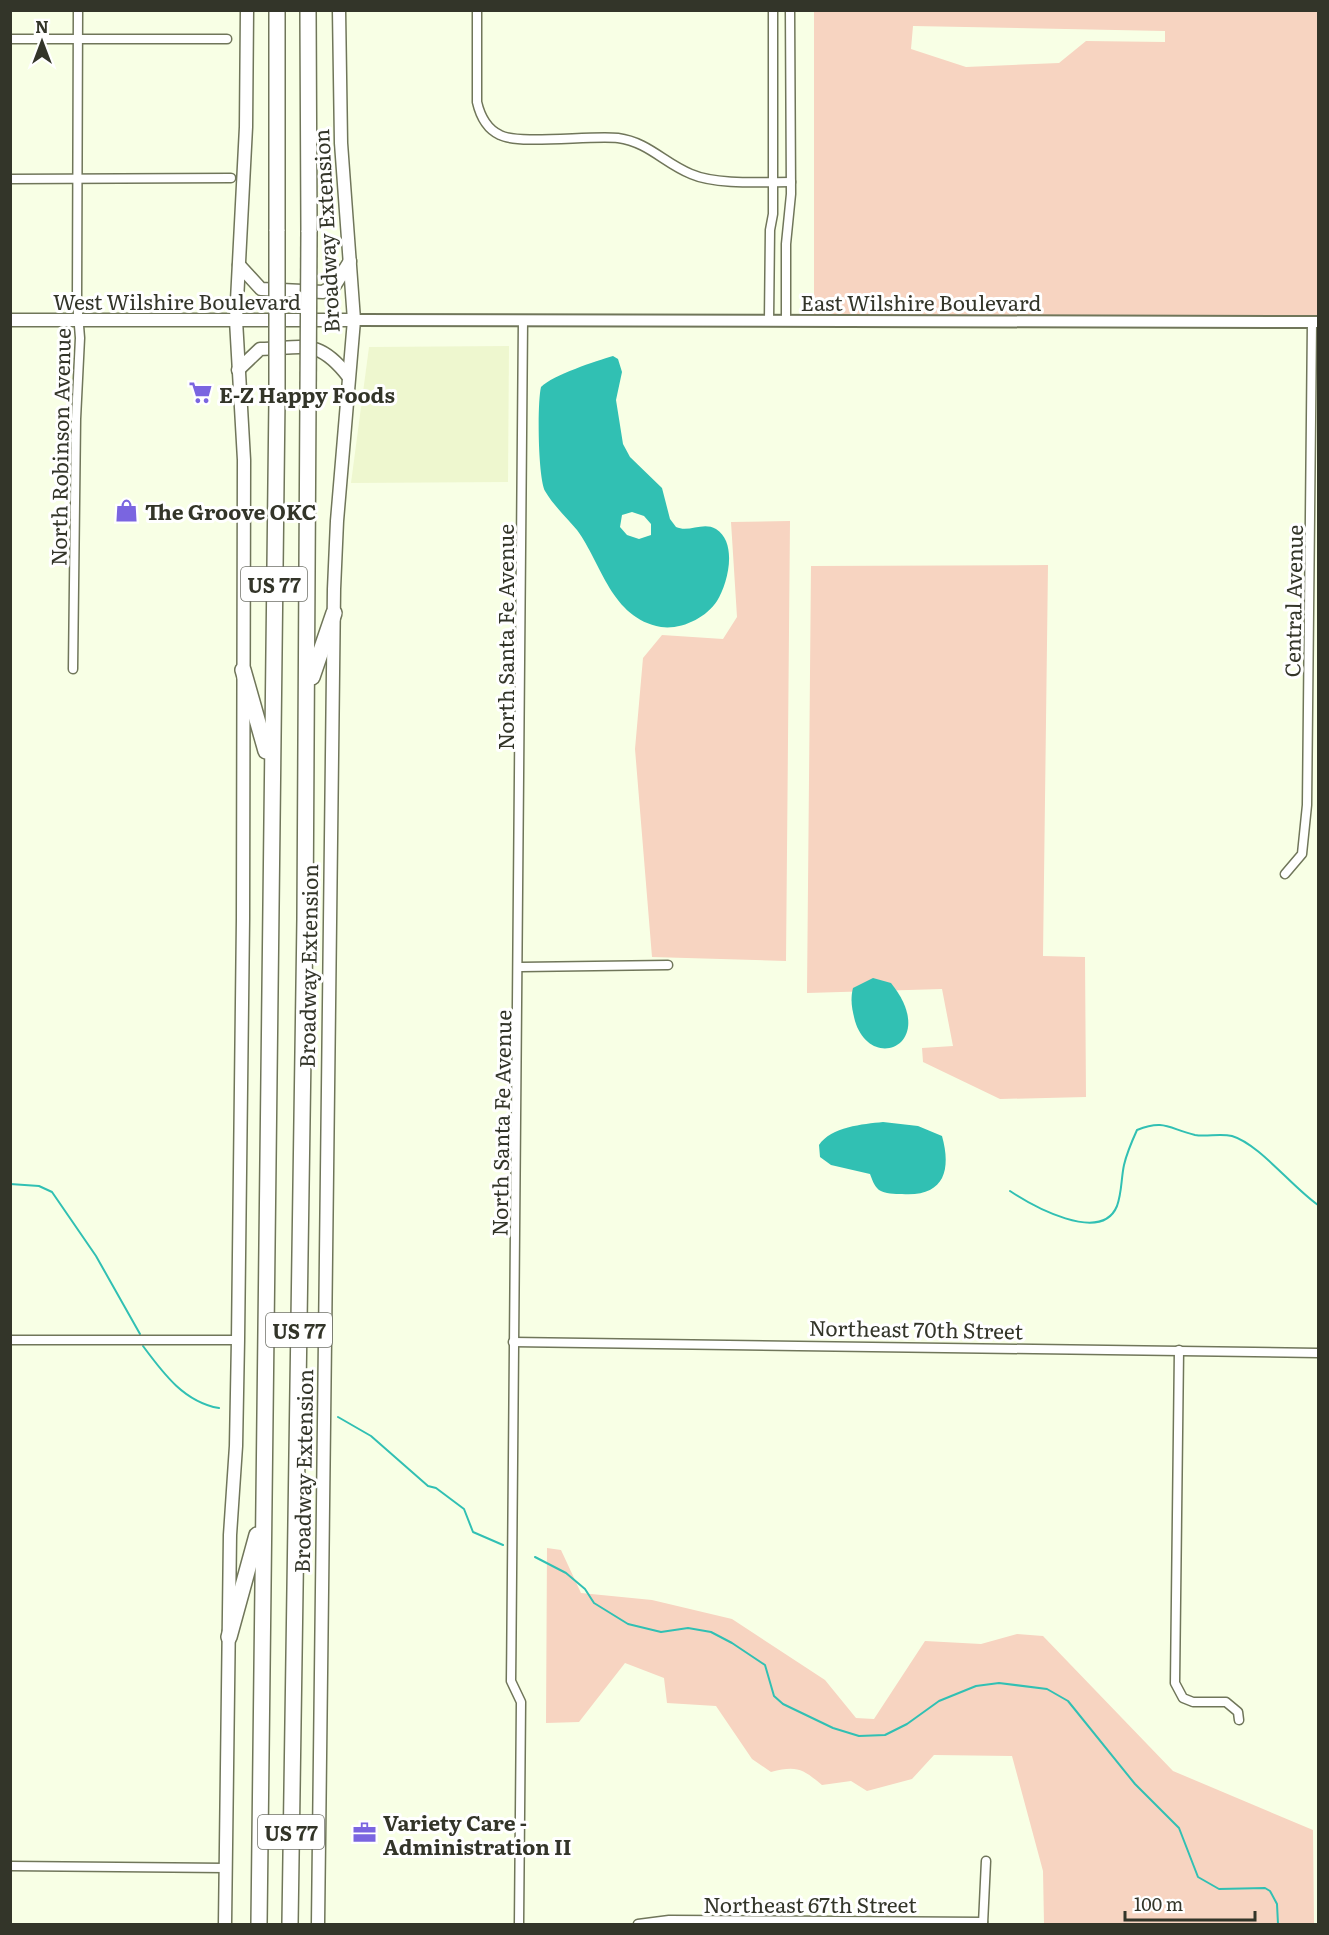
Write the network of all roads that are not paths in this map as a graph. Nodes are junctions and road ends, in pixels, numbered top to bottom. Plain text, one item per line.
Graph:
1 (78, 10) edge
2 (247, 10) edge
3 (277, 10) edge
4 (308, 10) edge
5 (339, 10) edge
6 (477, 10) edge
7 (773, 10) edge
8 (790, 10) edge
9 (10, 39) edge
10 (78, 39) junction
11 (227, 39) dead end
12 (231, 178) dead end
13 (10, 179) edge
14 (78, 179) junction
15 (771, 182) junction
16 (791, 182) junction
17 (350, 261) junction
18 (239, 265) junction
19 (10, 320) edge
20 (79, 320) junction
21 (236, 320) junction
22 (354, 320) junction
23 (523, 320) junction
24 (769, 320) junction
25 (786, 320) junction
26 (1315, 322) edge
27 (238, 370) junction
28 (348, 376) junction
29 (334, 613) junction
30 (73, 669) dead end
31 (243, 670) junction
32 (307, 694) junction
33 (271, 769) junction
34 (1285, 874) dead end
35 (668, 965) dead end
36 (521, 967) junction
37 (10, 1340) edge
38 (238, 1340) junction
39 (513, 1342) junction
40 (1179, 1350) junction
41 (1318, 1353) edge
42 (263, 1515) junction
43 (228, 1637) junction
44 (1239, 1720) dead end
45 (986, 1861) dead end
46 (10, 1866) edge
47 (226, 1868) junction
48 (983, 1923) edge
49 (225, 1924) edge
50 (259, 1924) edge
51 (290, 1924) edge
52 (318, 1924) edge
53 (519, 1924) edge
54 (638, 1924) edge

1 - 10 street, North Robinson Avenue
2 - 18 main road
3 - 33 highway, Broadway Extension / US 77, bridge
4 - 32 highway, Broadway Extension / US 77, bridge
5 - 17 main road, Broadway Extension
6 - 15 street
7 - 15 street
8 - 16 street
9 - 10 street
10 - 11 street
10 - 14 street, North Robinson Avenue
12 - 14 street
13 - 14 street
14 - 20 street, North Robinson Avenue
15 - 16 street
15 - 24 street
16 - 25 street
17 - 18 main road
17 - 22 main road, Broadway Extension
18 - 21 main road
19 - 20 main road, West Wilshire Boulevard
20 - 21 main road, West Wilshire Boulevard
20 - 30 street, North Robinson Avenue
21 - 22 main road, West Wilshire Boulevard
21 - 27 main road
22 - 23 street, West Wilshire Boulevard
22 - 28 main road, Broadway Extension
23 - 24 street, East Wilshire Boulevard
23 - 36 street, North Santa Fe Avenue
24 - 25 street, East Wilshire Boulevard
25 - 26 street, East Wilshire Boulevard
26 - 34 street, Central Avenue
27 - 28 main road
27 - 31 main road
28 - 29 main road, Broadway Extension
29 - 32 highway
29 - 52 main road, Broadway Extension
31 - 33 highway
31 - 38 main road
32 - 51 highway, Broadway Extension / US 77
33 - 42 highway, Broadway Extension / US 77
35 - 36 street
36 - 39 street, North Santa Fe Avenue
37 - 38 street
38 - 43 main road
39 - 40 street, Northeast 70th Street
39 - 53 street, North Santa Fe Avenue
40 - 41 street, Northeast 70th Street
40 - 44 street
42 - 43 highway
42 - 50 highway, Broadway Extension / US 77
43 - 47 main road
45 - 48 street
46 - 47 street
47 - 49 main road
48 - 54 street, Northeast 67th Street

